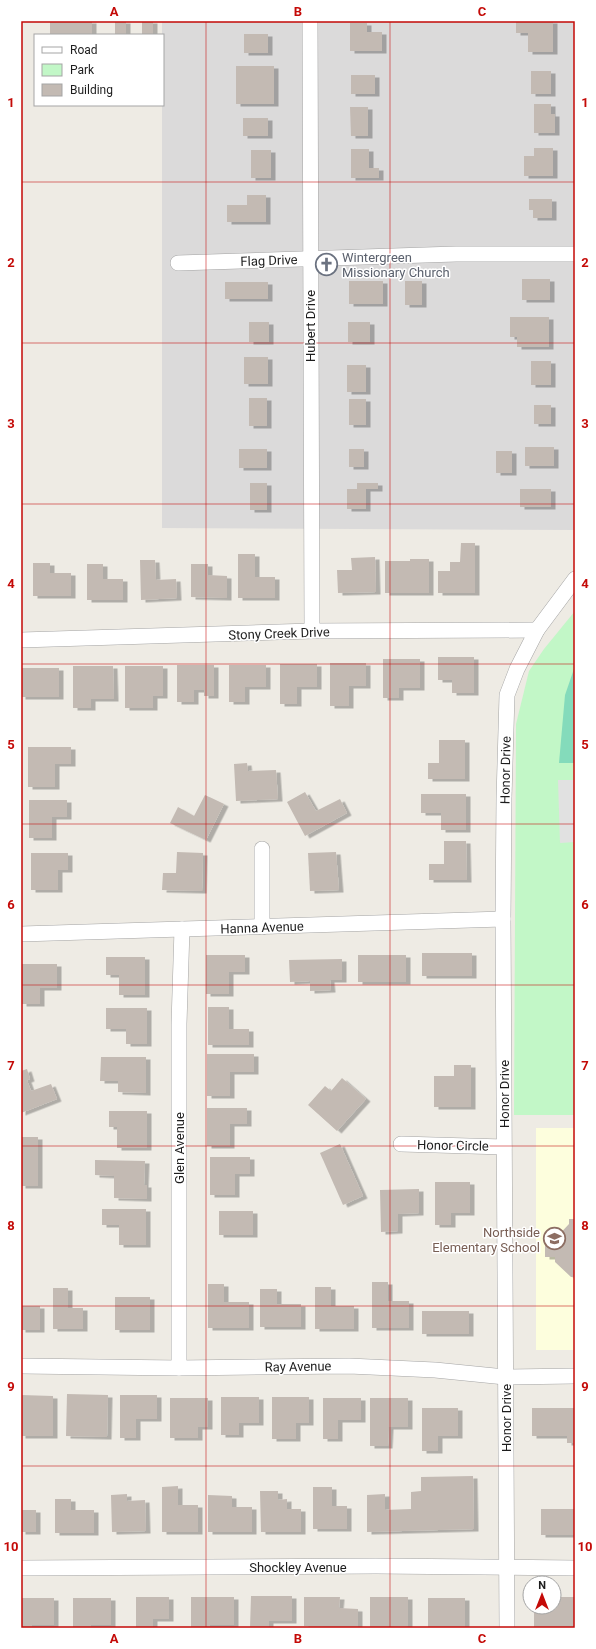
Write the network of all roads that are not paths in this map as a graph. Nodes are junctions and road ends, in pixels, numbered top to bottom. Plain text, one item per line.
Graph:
1 (310, 21) edge
2 (575, 254) edge
3 (310, 259) junction
4 (178, 263) dead end
5 (575, 579) edge
6 (537, 630) junction
7 (312, 631) junction
8 (21, 640) edge
9 (262, 849) dead end
10 (503, 919) junction
11 (262, 926) junction
12 (182, 929) junction
13 (21, 934) edge
14 (401, 1144) dead end
15 (504, 1146) junction
16 (21, 1366) edge
17 (179, 1368) junction
18 (575, 1376) edge
19 (505, 1377) junction
20 (507, 1567) junction
21 (21, 1568) edge
22 (575, 1568) edge
23 (507, 1628) edge

1 - 3 street, Hubert Drive
2 - 3 street, Flag Drive
3 - 4 street, Flag Drive
3 - 7 street, Hubert Drive
5 - 6 street, Honor Drive
6 - 7 street, Stony Creek Drive
6 - 10 street, Honor Drive
7 - 8 street, Stony Creek Drive
9 - 11 street
10 - 11 street, Hanna Avenue
10 - 15 street, Honor Drive
11 - 12 street, Hanna Avenue
12 - 13 street, Hanna Avenue
12 - 17 street, Glen Avenue
14 - 15 street, Honor Circle
15 - 19 street, Honor Drive
16 - 17 street, Ray Avenue
17 - 19 street, Ray Avenue
18 - 19 street, Ray Avenue
19 - 20 street, Honor Drive
20 - 21 street, Shockley Avenue
20 - 22 street, Shockley Avenue
20 - 23 street, Honor Drive

